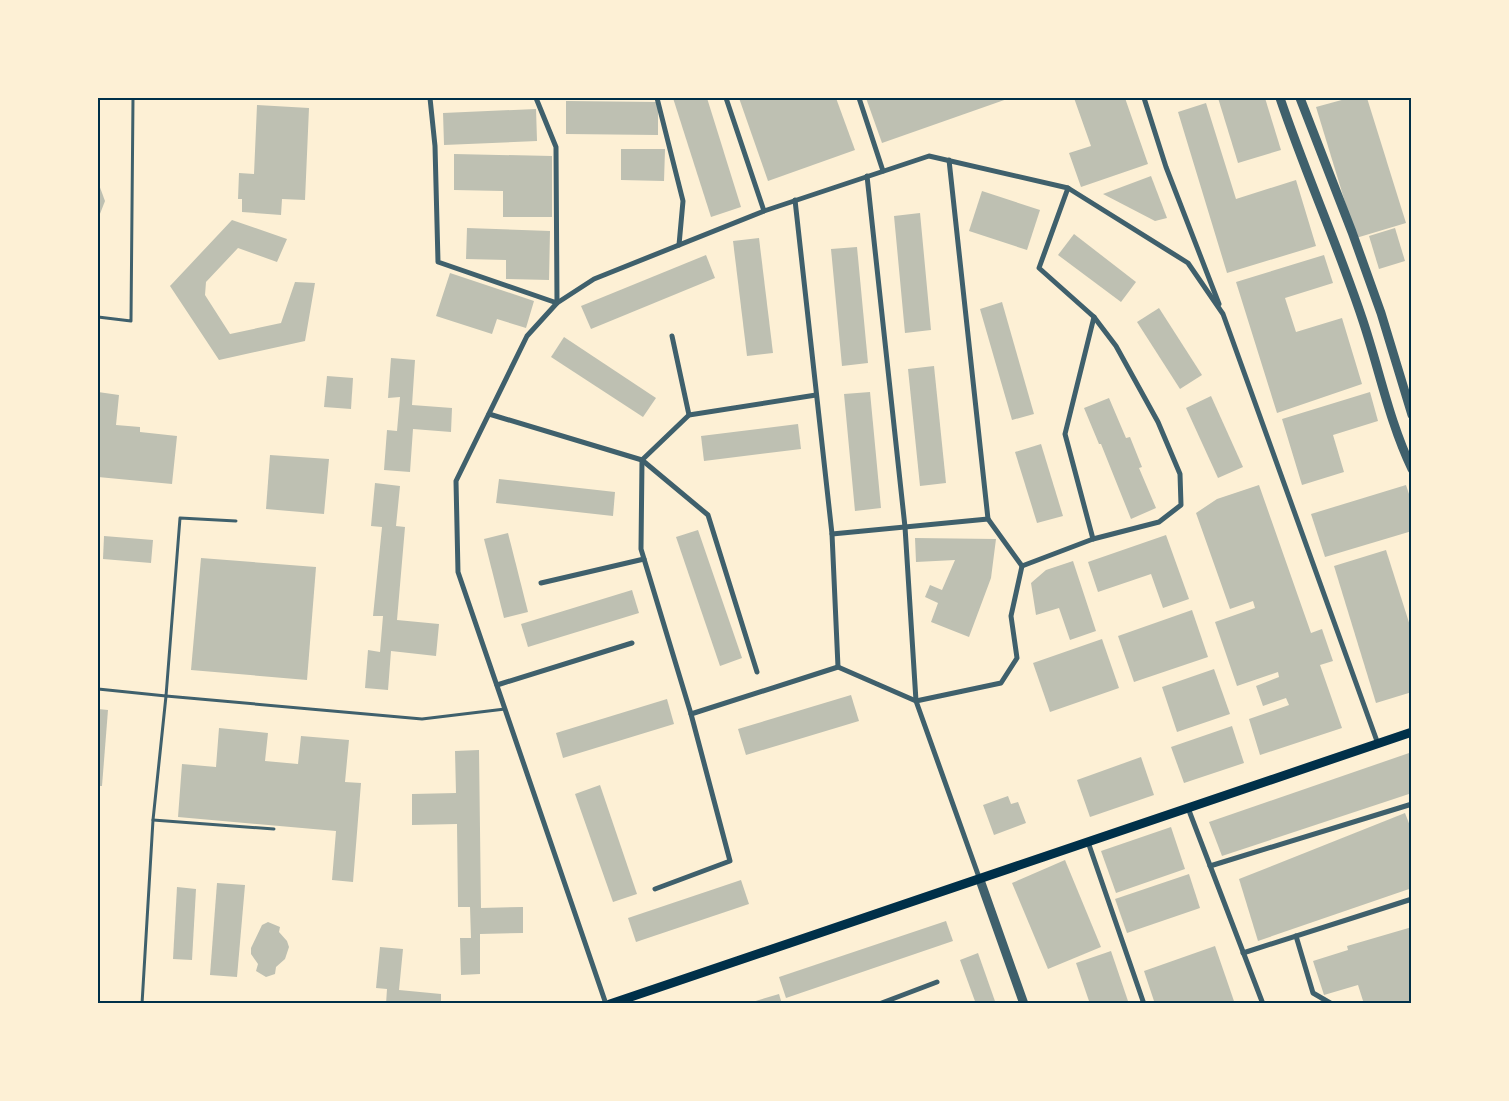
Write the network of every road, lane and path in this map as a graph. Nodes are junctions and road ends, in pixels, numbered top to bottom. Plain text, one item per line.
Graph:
1 (133, 98) edge
2 (430, 98) edge
3 (536, 98) edge
4 (657, 98) edge
5 (726, 98) edge
6 (859, 98) edge
7 (1144, 98) edge
8 (1280, 98) edge
9 (1300, 98) edge
10 (949, 160) junction
11 (884, 171) junction
12 (867, 176) junction
13 (1068, 188) junction
14 (796, 200) junction
15 (764, 211) junction
16 (679, 245) junction
17 (557, 304) junction
18 (1223, 314) junction
19 (98, 317) edge
20 (1094, 317) junction
21 (672, 336) dead end
22 (816, 395) junction
23 (489, 414) junction
24 (689, 415) junction
25 (1412, 415) edge
26 (642, 460) junction
27 (1412, 469) edge
28 (988, 519) junction
29 (236, 521) dead end
30 (905, 527) junction
31 (832, 534) junction
32 (1094, 539) junction
33 (644, 559) junction
34 (1022, 566) junction
35 (541, 583) dead end
36 (632, 643) dead end
37 (838, 668) junction
38 (757, 672) dead end
39 (497, 685) junction
40 (98, 689) edge
41 (166, 696) junction
42 (916, 700) junction
43 (505, 709) junction
44 (691, 714) junction
45 (1412, 732) edge
46 (1378, 744) junction
47 (1412, 804) edge
48 (1188, 808) junction
49 (154, 820) junction
50 (274, 829) dead end
51 (1088, 842) junction
52 (1210, 866) junction
53 (980, 880) junction
54 (655, 889) dead end
55 (1412, 900) edge
56 (1296, 936) junction
57 (1243, 953) junction
58 (937, 982) dead end
59 (142, 1004) edge
60 (608, 1004) edge
61 (879, 1004) edge
62 (1024, 1004) edge
63 (1144, 1004) edge
64 (1264, 1004) edge
65 (1332, 1004) edge

1 - 19 lane
2 - 17 street
3 - 17 street
4 - 16 street
5 - 15 street
6 - 11 street
7 - 18 street
8 - 27 street
9 - 25 street
10 - 11 street
10 - 13 street
10 - 28 street
11 - 12 street
12 - 14 street
12 - 30 street
13 - 18 street
13 - 20 street
14 - 15 street
14 - 22 street
15 - 16 street
16 - 17 street
17 - 23 street
18 - 46 street
20 - 32 street
20 - 32 street
21 - 24 street
22 - 24 street
22 - 31 street
23 - 26 street
23 - 39 street
24 - 26 street
26 - 33 street
26 - 38 street
28 - 30 street
28 - 34 street
29 - 41 lane
30 - 31 street
30 - 42 street
31 - 37 street
32 - 34 street
33 - 35 street
33 - 44 street
34 - 42 street
36 - 39 street
37 - 42 street
37 - 44 street
39 - 43 street
40 - 41 lane
41 - 43 lane
41 - 49 lane
42 - 53 street
43 - 60 street
44 - 54 street
45 - 46 main road
46 - 48 main road
47 - 52 street
48 - 51 main road
48 - 52 street
49 - 50 lane
49 - 59 lane
51 - 53 main road
51 - 63 street
52 - 57 street
53 - 60 main road
53 - 62 street
55 - 56 street
56 - 57 street
56 - 65 street
57 - 64 street
58 - 61 street

